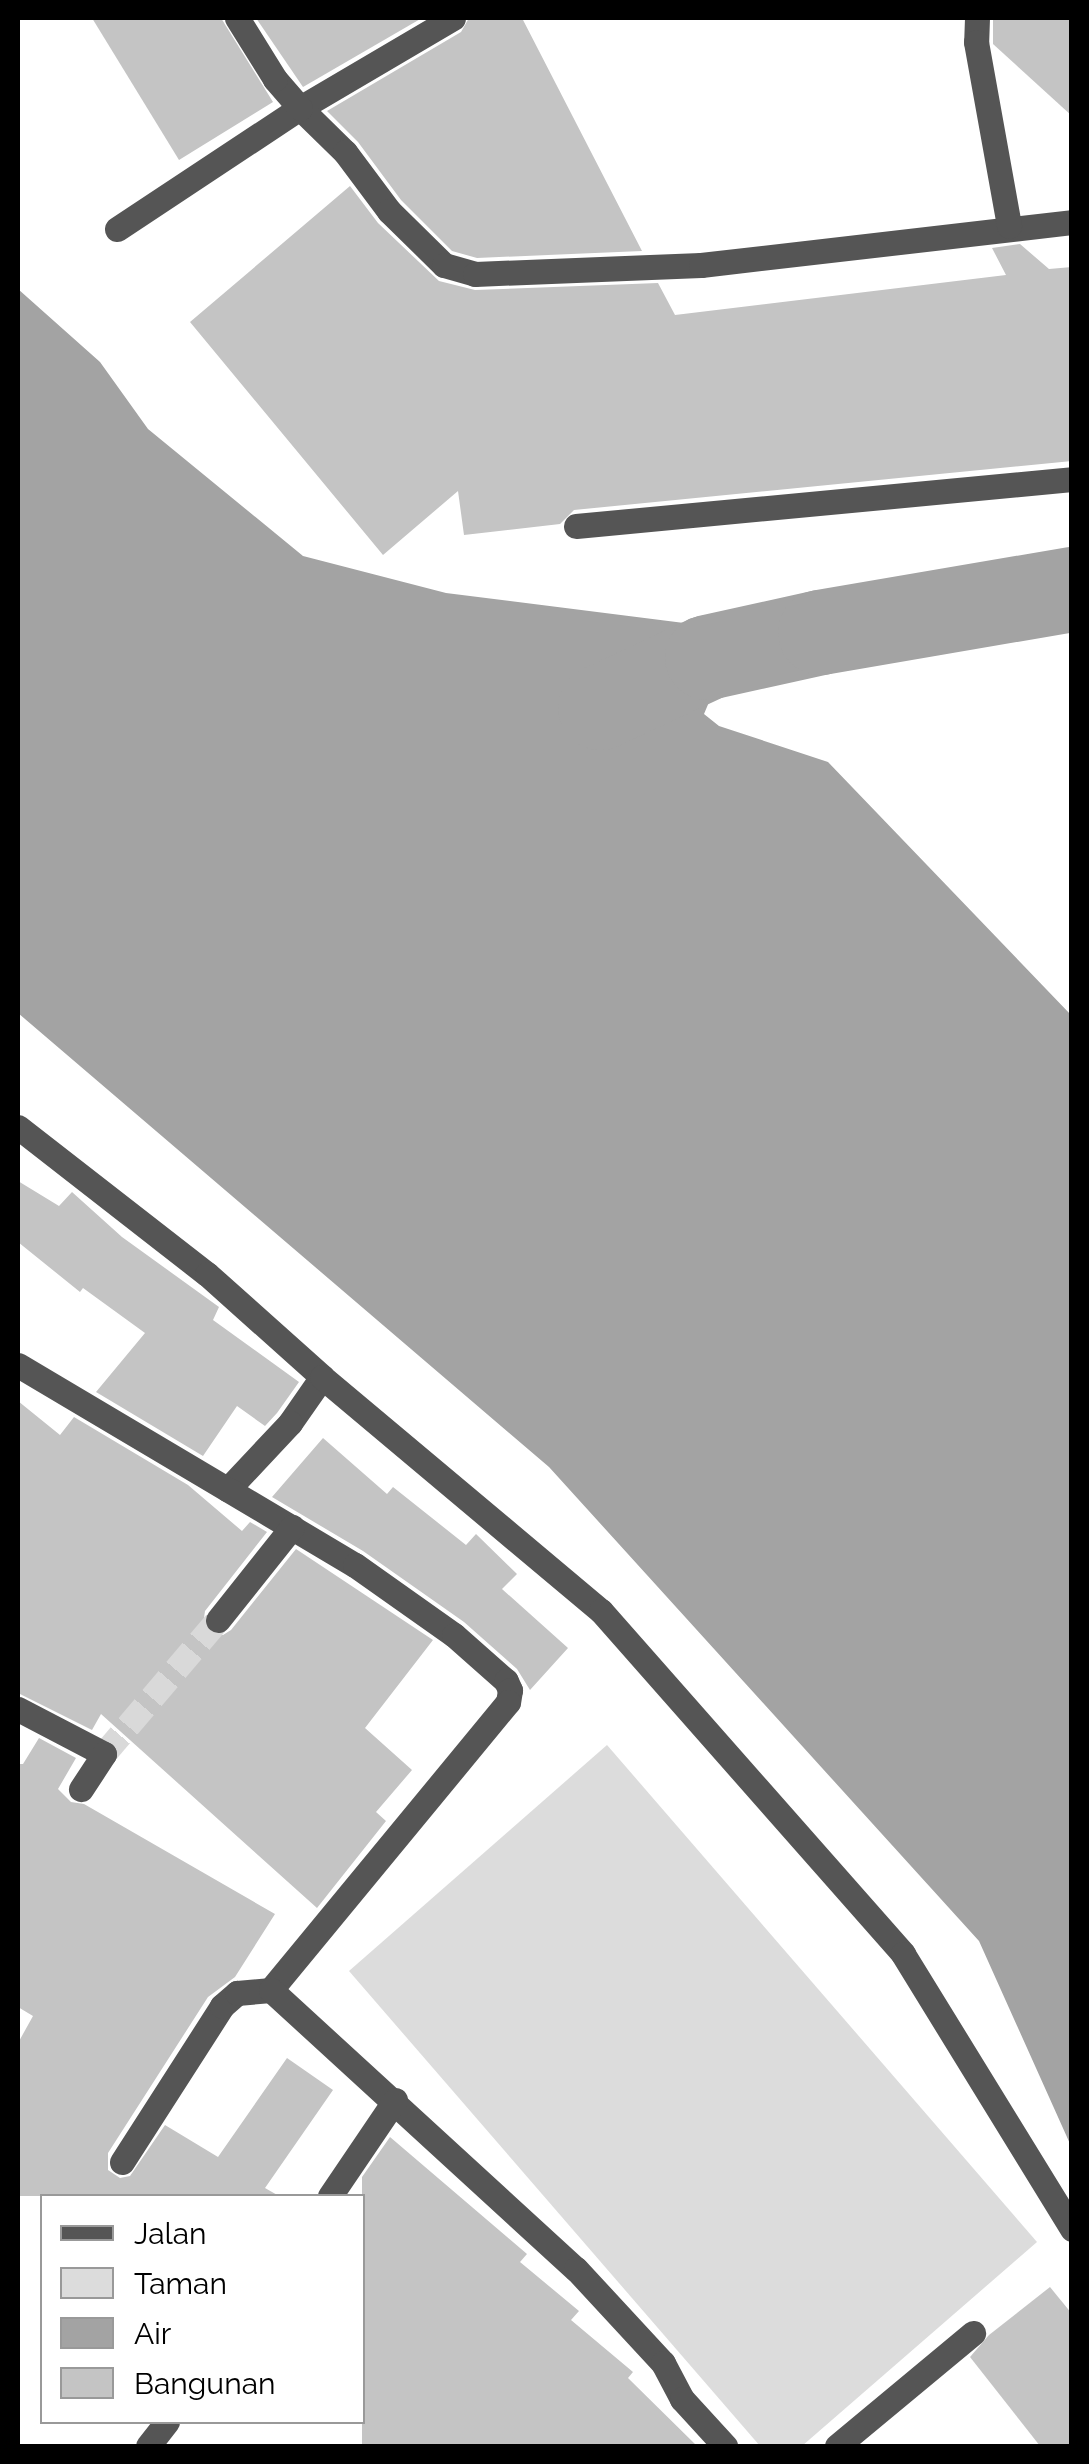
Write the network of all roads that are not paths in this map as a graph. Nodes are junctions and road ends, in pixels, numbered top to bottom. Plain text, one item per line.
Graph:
1 (237, 18) edge
2 (453, 18) edge
3 (977, 18) edge
4 (300, 108) junction
5 (1072, 222) edge
6 (1009, 226) junction
7 (117, 229) dead end
8 (1072, 478) edge
9 (576, 526) dead end
10 (18, 1126) edge
11 (18, 1365) edge
12 (322, 1377) junction
13 (228, 1488) junction
14 (292, 1528) junction
15 (218, 1620) tunnel mouth
16 (19, 1713) edge
17 (80, 1789) dead end
18 (271, 1990) junction
19 (395, 2100) junction
20 (122, 2162) dead end
21 (331, 2194) edge
22 (1072, 2229) edge
23 (973, 2333) dead end
24 (164, 2424) edge
25 (148, 2446) edge
26 (724, 2446) edge
27 (837, 2446) edge

1 - 4 street
2 - 4 street
3 - 6 street
4 - 6 street
4 - 7 street
5 - 6 street
8 - 9 street
10 - 12 street
11 - 13 street
12 - 13 street
12 - 22 street
13 - 14 street
14 - 15 street
14 - 18 street
16 - 17 street
18 - 19 street
18 - 20 street
19 - 21 street
19 - 26 street
23 - 27 street
24 - 25 street

